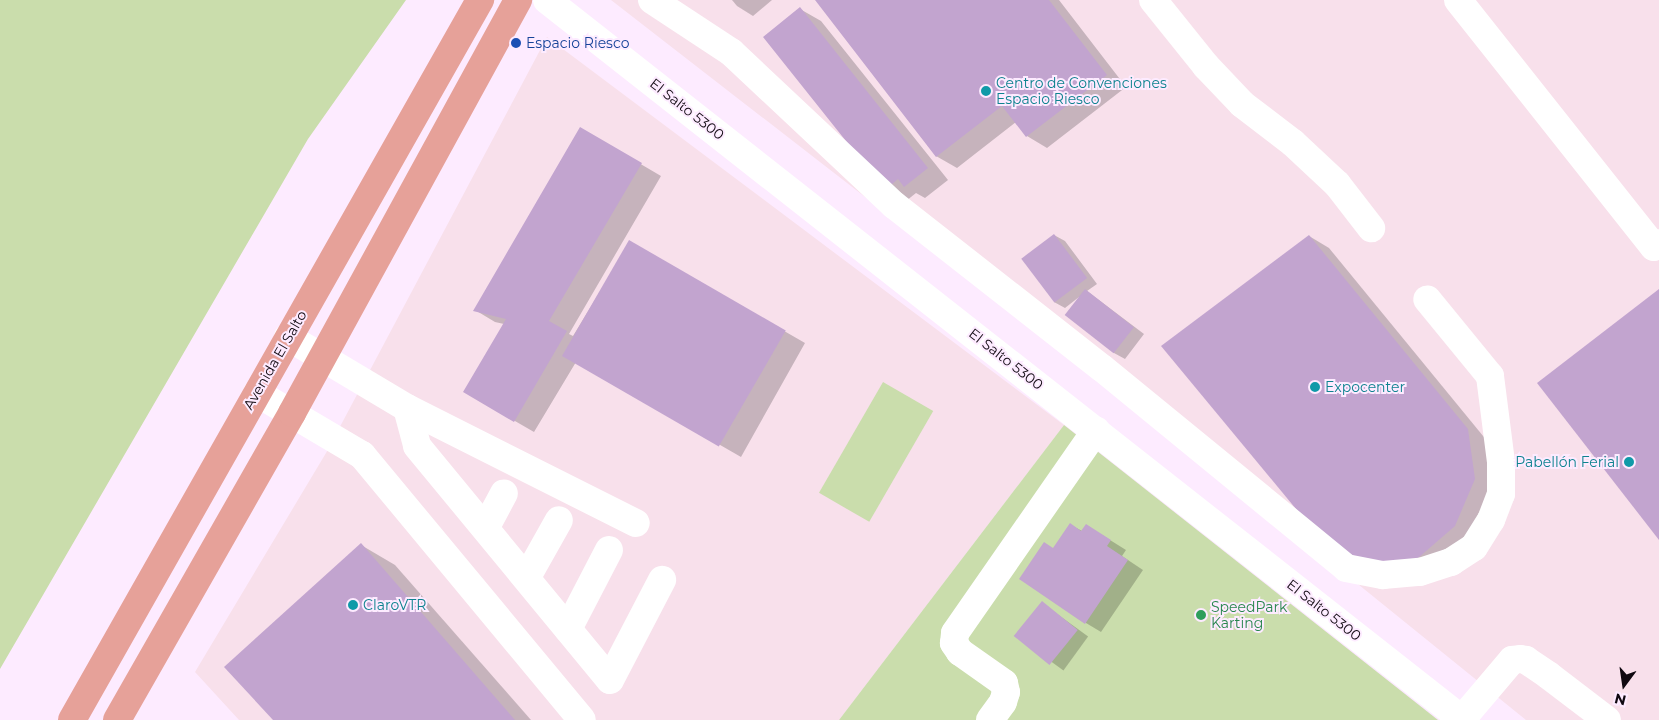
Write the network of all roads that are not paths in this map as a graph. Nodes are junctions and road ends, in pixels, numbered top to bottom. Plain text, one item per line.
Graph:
1 (480, 0) edge
2 (518, 0) edge
3 (547, 0) edge
4 (652, 0) edge
5 (1154, 0) edge
6 (1458, 0) edge
7 (1371, 228) dead end
8 (1659, 243) edge
9 (1428, 299) dead end
10 (288, 338) junction
11 (323, 356) junction
12 (256, 393) junction
13 (407, 408) junction
14 (292, 414) junction
15 (1096, 430) junction
16 (504, 492) dead end
17 (559, 520) dead end
18 (636, 523) dead end
19 (486, 528) junction
20 (609, 550) dead end
21 (527, 577) junction
22 (662, 580) dead end
23 (568, 629) junction
24 (72, 720) edge
25 (117, 720) edge
26 (582, 720) edge
27 (990, 720) edge
28 (1463, 720) edge
29 (1607, 720) edge

1 - 10 main road, Avenida El Salto
2 - 11 main road
3 - 15 lane, El Salto 5300
4 - 9 lane
5 - 7 lane
6 - 8 lane
10 - 11 lane
10 - 12 main road, Avenida El Salto
11 - 13 lane
11 - 14 main road
12 - 14 lane
12 - 24 main road, Avenida El Salto
13 - 18 lane
13 - 19 lane
14 - 25 main road
14 - 26 lane
15 - 27 lane
15 - 28 lane, El Salto 5300
16 - 19 lane
17 - 21 lane
19 - 21 lane
20 - 23 lane
21 - 23 lane
22 - 23 lane
28 - 29 lane

